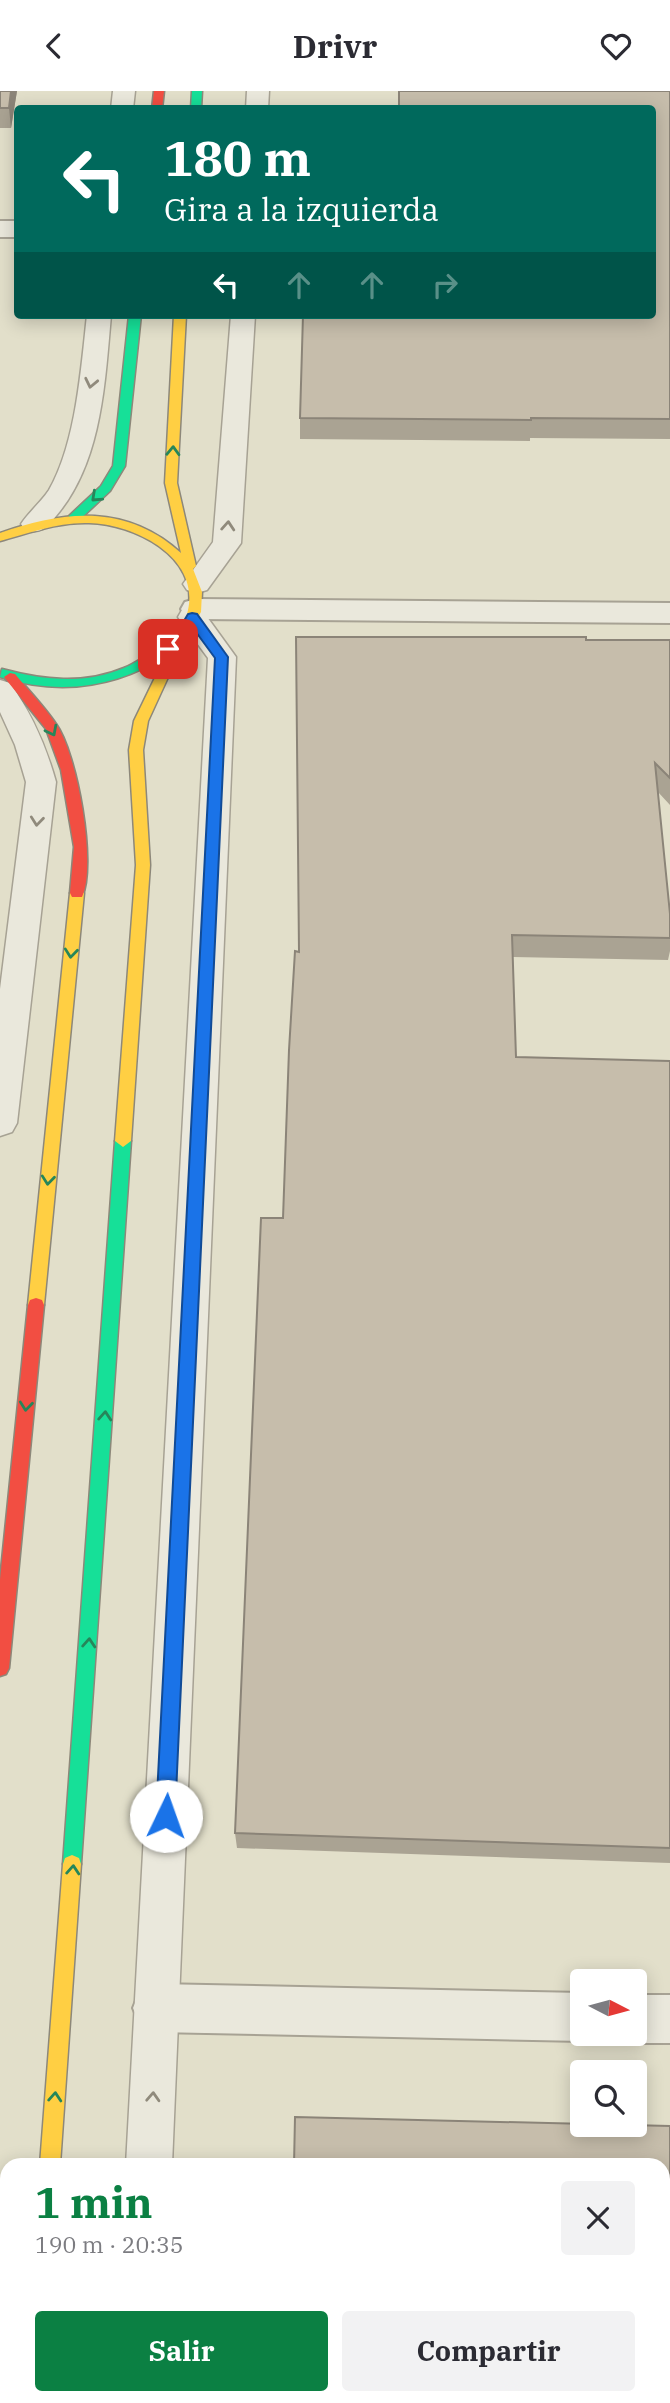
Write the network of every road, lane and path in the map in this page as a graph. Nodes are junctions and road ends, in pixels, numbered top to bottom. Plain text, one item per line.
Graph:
1 (99, 319) edge
2 (135, 319) edge
3 (180, 319) edge
4 (243, 319) edge
5 (73, 519) junction
6 (35, 524) junction
7 (0, 537) edge
8 (191, 603) junction
9 (670, 613) edge
10 (3, 680) edge
11 (0, 1123) edge
12 (0, 1668) edge
13 (157, 2008) junction
14 (570, 2017) edge
15 (648, 2018) edge
16 (670, 2019) edge
17 (51, 2158) edge
18 (149, 2158) edge

1 -> 6 lane
2 -> 5 main road
8 -> 3 main road
8 -> 4 lane
5 - 6 main road
5 - 8 main road
6 - 7 main road
8 - 9 street
8 - 10 main road
8 - 13 lane
17 -> 8 main road
10 -> 11 lane
10 -> 12 main road
13 - 14 street
18 -> 13 lane
15 - 16 street

